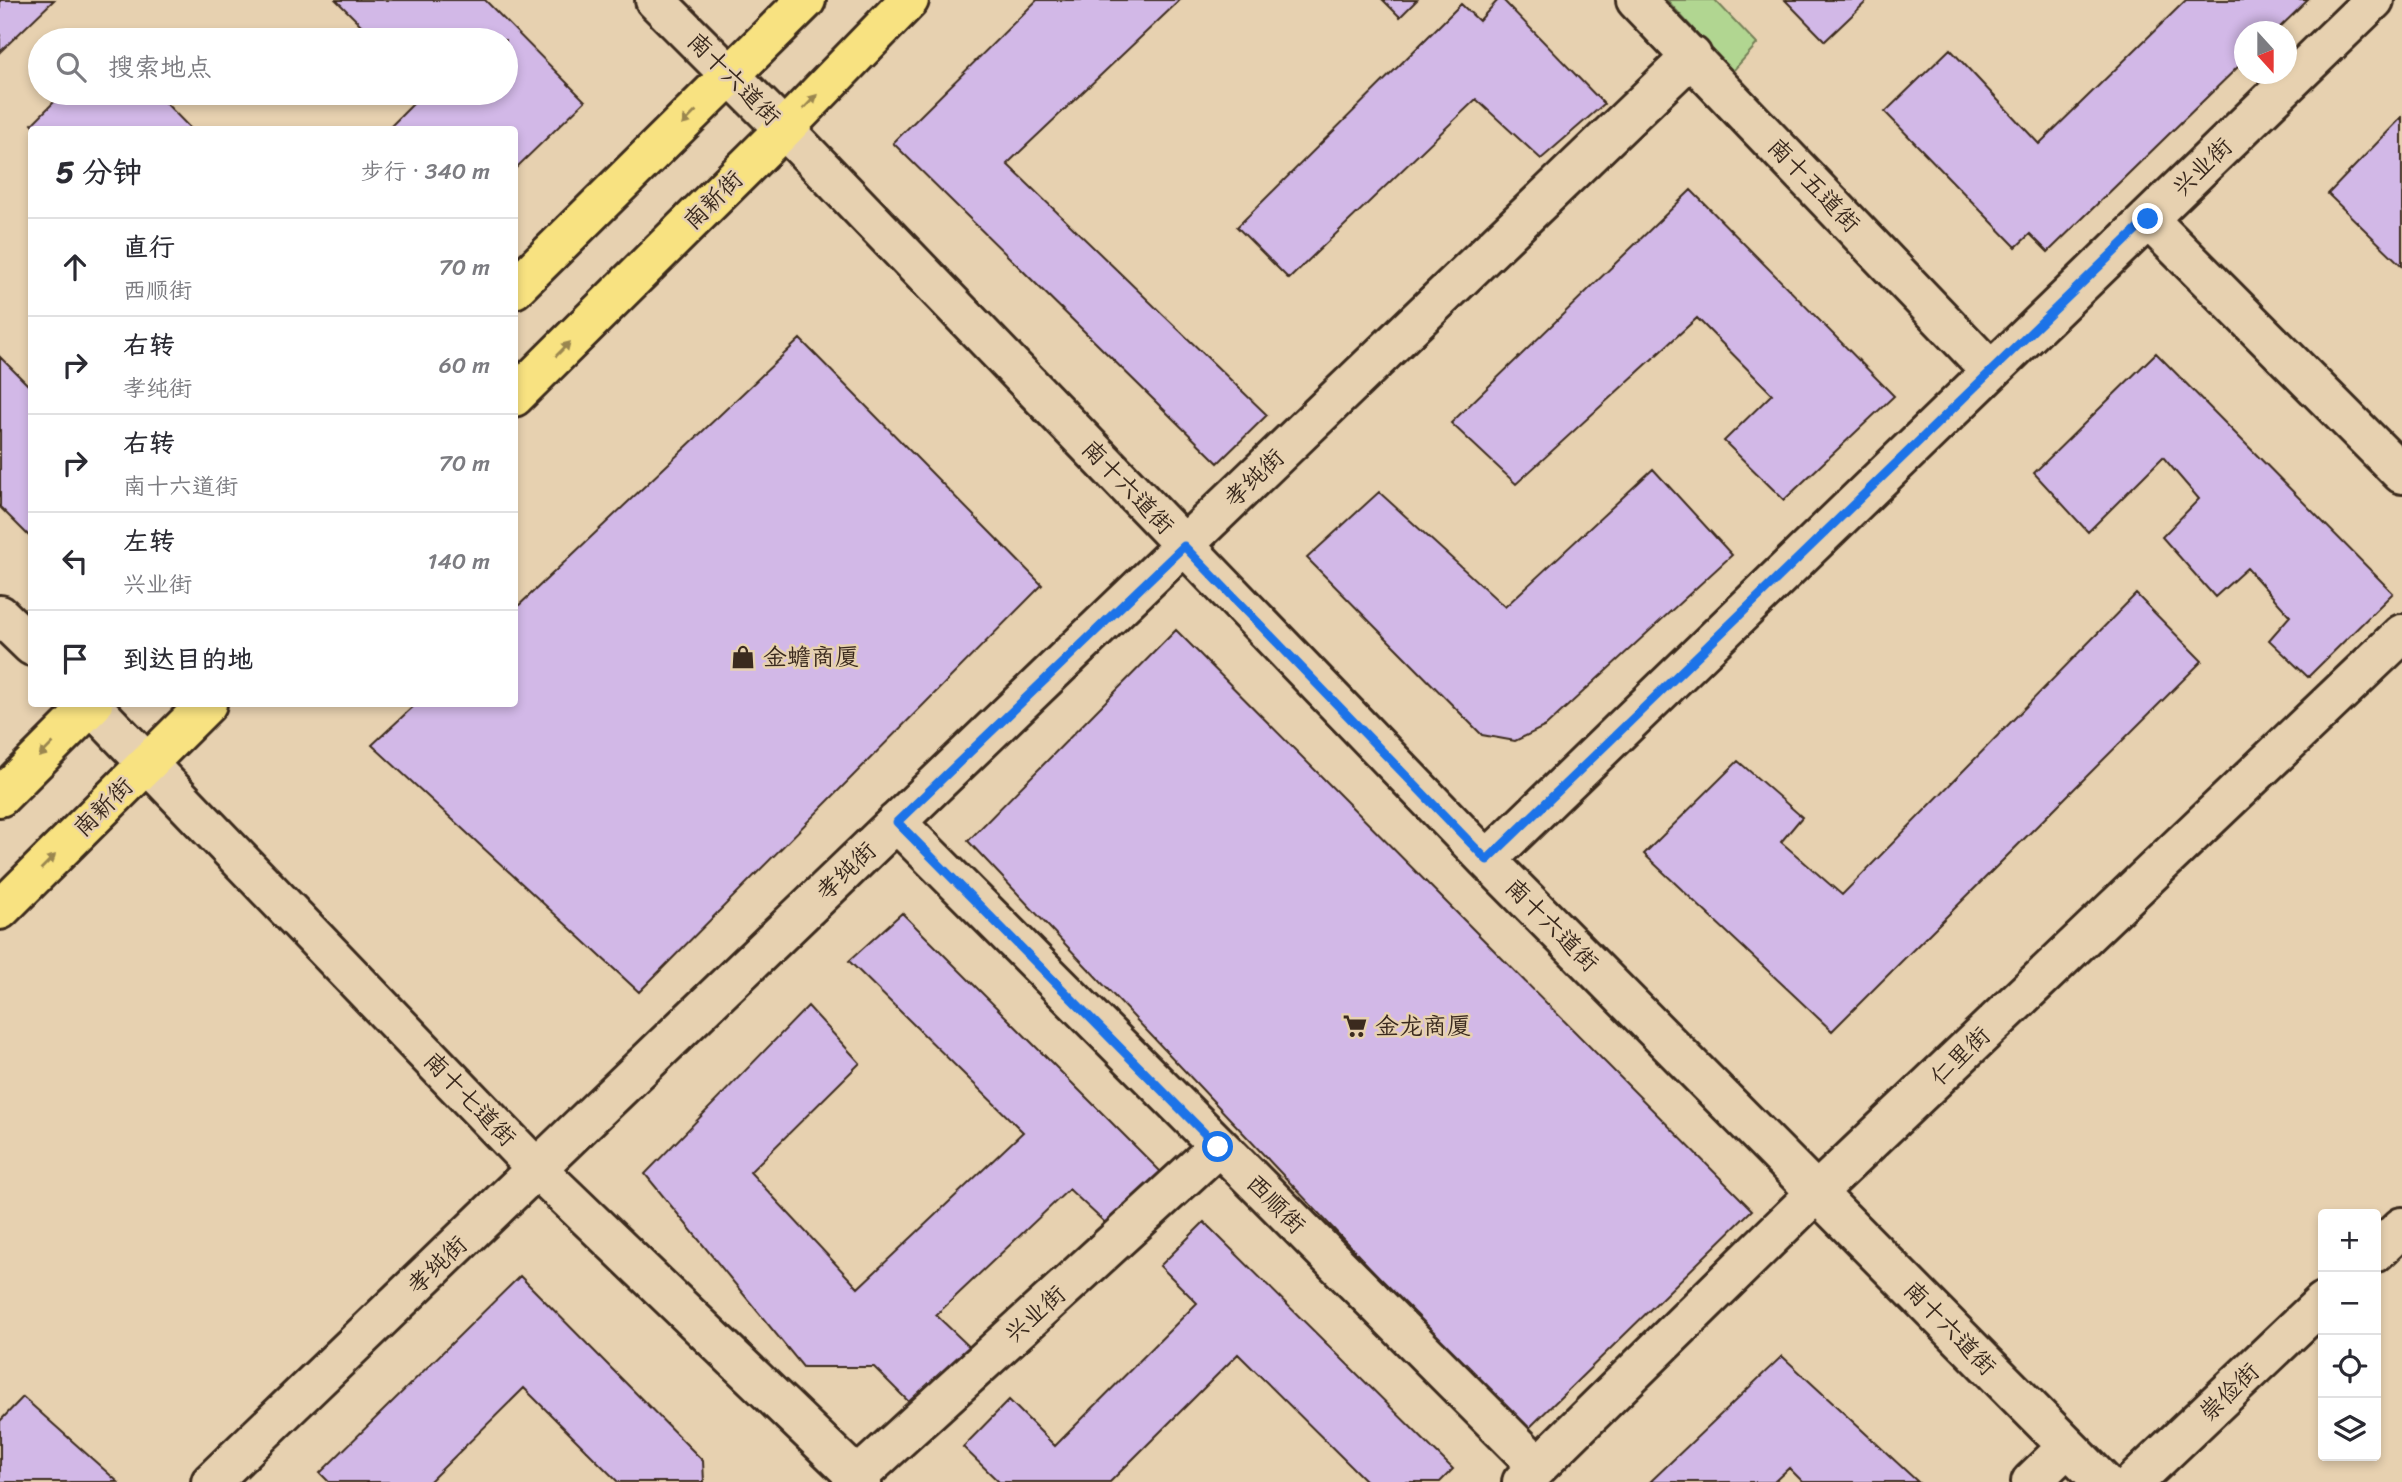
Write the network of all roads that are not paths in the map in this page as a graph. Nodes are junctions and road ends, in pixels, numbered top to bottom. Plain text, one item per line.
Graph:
1 (655, 0) edge
2 (806, 0) edge
3 (909, 0) edge
4 (1636, 0) edge
5 (2374, 0) edge
6 (1692, 57) junction
7 (732, 76) junction
8 (784, 129) junction
9 (2148, 219) junction
10 (518, 285) edge
11 (1991, 371) junction
12 (518, 393) edge
13 (2402, 474) edge
14 (1184, 546) junction
15 (0, 615) edge
16 (2402, 634) edge
17 (28, 642) edge
18 (88, 707) edge
19 (94, 707) edge
20 (204, 707) edge
21 (148, 762) junction
22 (0, 797) edge
23 (897, 822) junction
24 (1487, 860) junction
25 (0, 910) edge
26 (1218, 1147) junction
27 (537, 1168) junction
28 (1817, 1192) junction
29 (2402, 1227) edge
30 (2381, 1247) edge
31 (2318, 1307) edge
32 (2067, 1448) junction
33 (1530, 1474) edge
34 (857, 1480) edge
35 (211, 1482) edge
36 (2031, 1482) edge
37 (2103, 1482) edge
38 (2134, 1482) edge

1 - 7 street, 南十六道街
2 - 7 main road
8 -> 3 main road, 南新街
4 - 6 street, 南十五道街
5 - 9 street, 兴业街
6 - 11 street, 南十五道街
6 - 14 street, 孝纯街
7 - 8 street, 南十六道街
7 -> 10 main road
12 -> 8 main road, 南新街
8 - 14 street, 南十六道街
9 - 11 street, 兴业街
9 - 13 street
11 - 24 street, 兴业街
14 - 23 street, 孝纯街
14 - 24 street, 南十六道街
15 - 17 street
16 - 28 street, 仁里街
18 -> 22 main road
19 - 21 street, 南十七道街
20 - 21 main road, 南新街
25 -> 21 main road, 南新街
21 - 27 street, 南十七道街
23 - 26 street, 西顺街
23 - 27 street, 孝纯街
24 - 28 street, 南十六道街
26 - 33 street, 西顺街
26 - 34 street, 兴业街
27 - 34 street, 南十七道街
27 - 35 street, 孝纯街
28 - 32 street, 南十六道街
28 - 33 street, 仁里街
29 - 30 street
31 - 38 street, 崇俭街
32 - 36 street
32 - 37 street, 南十六道街

